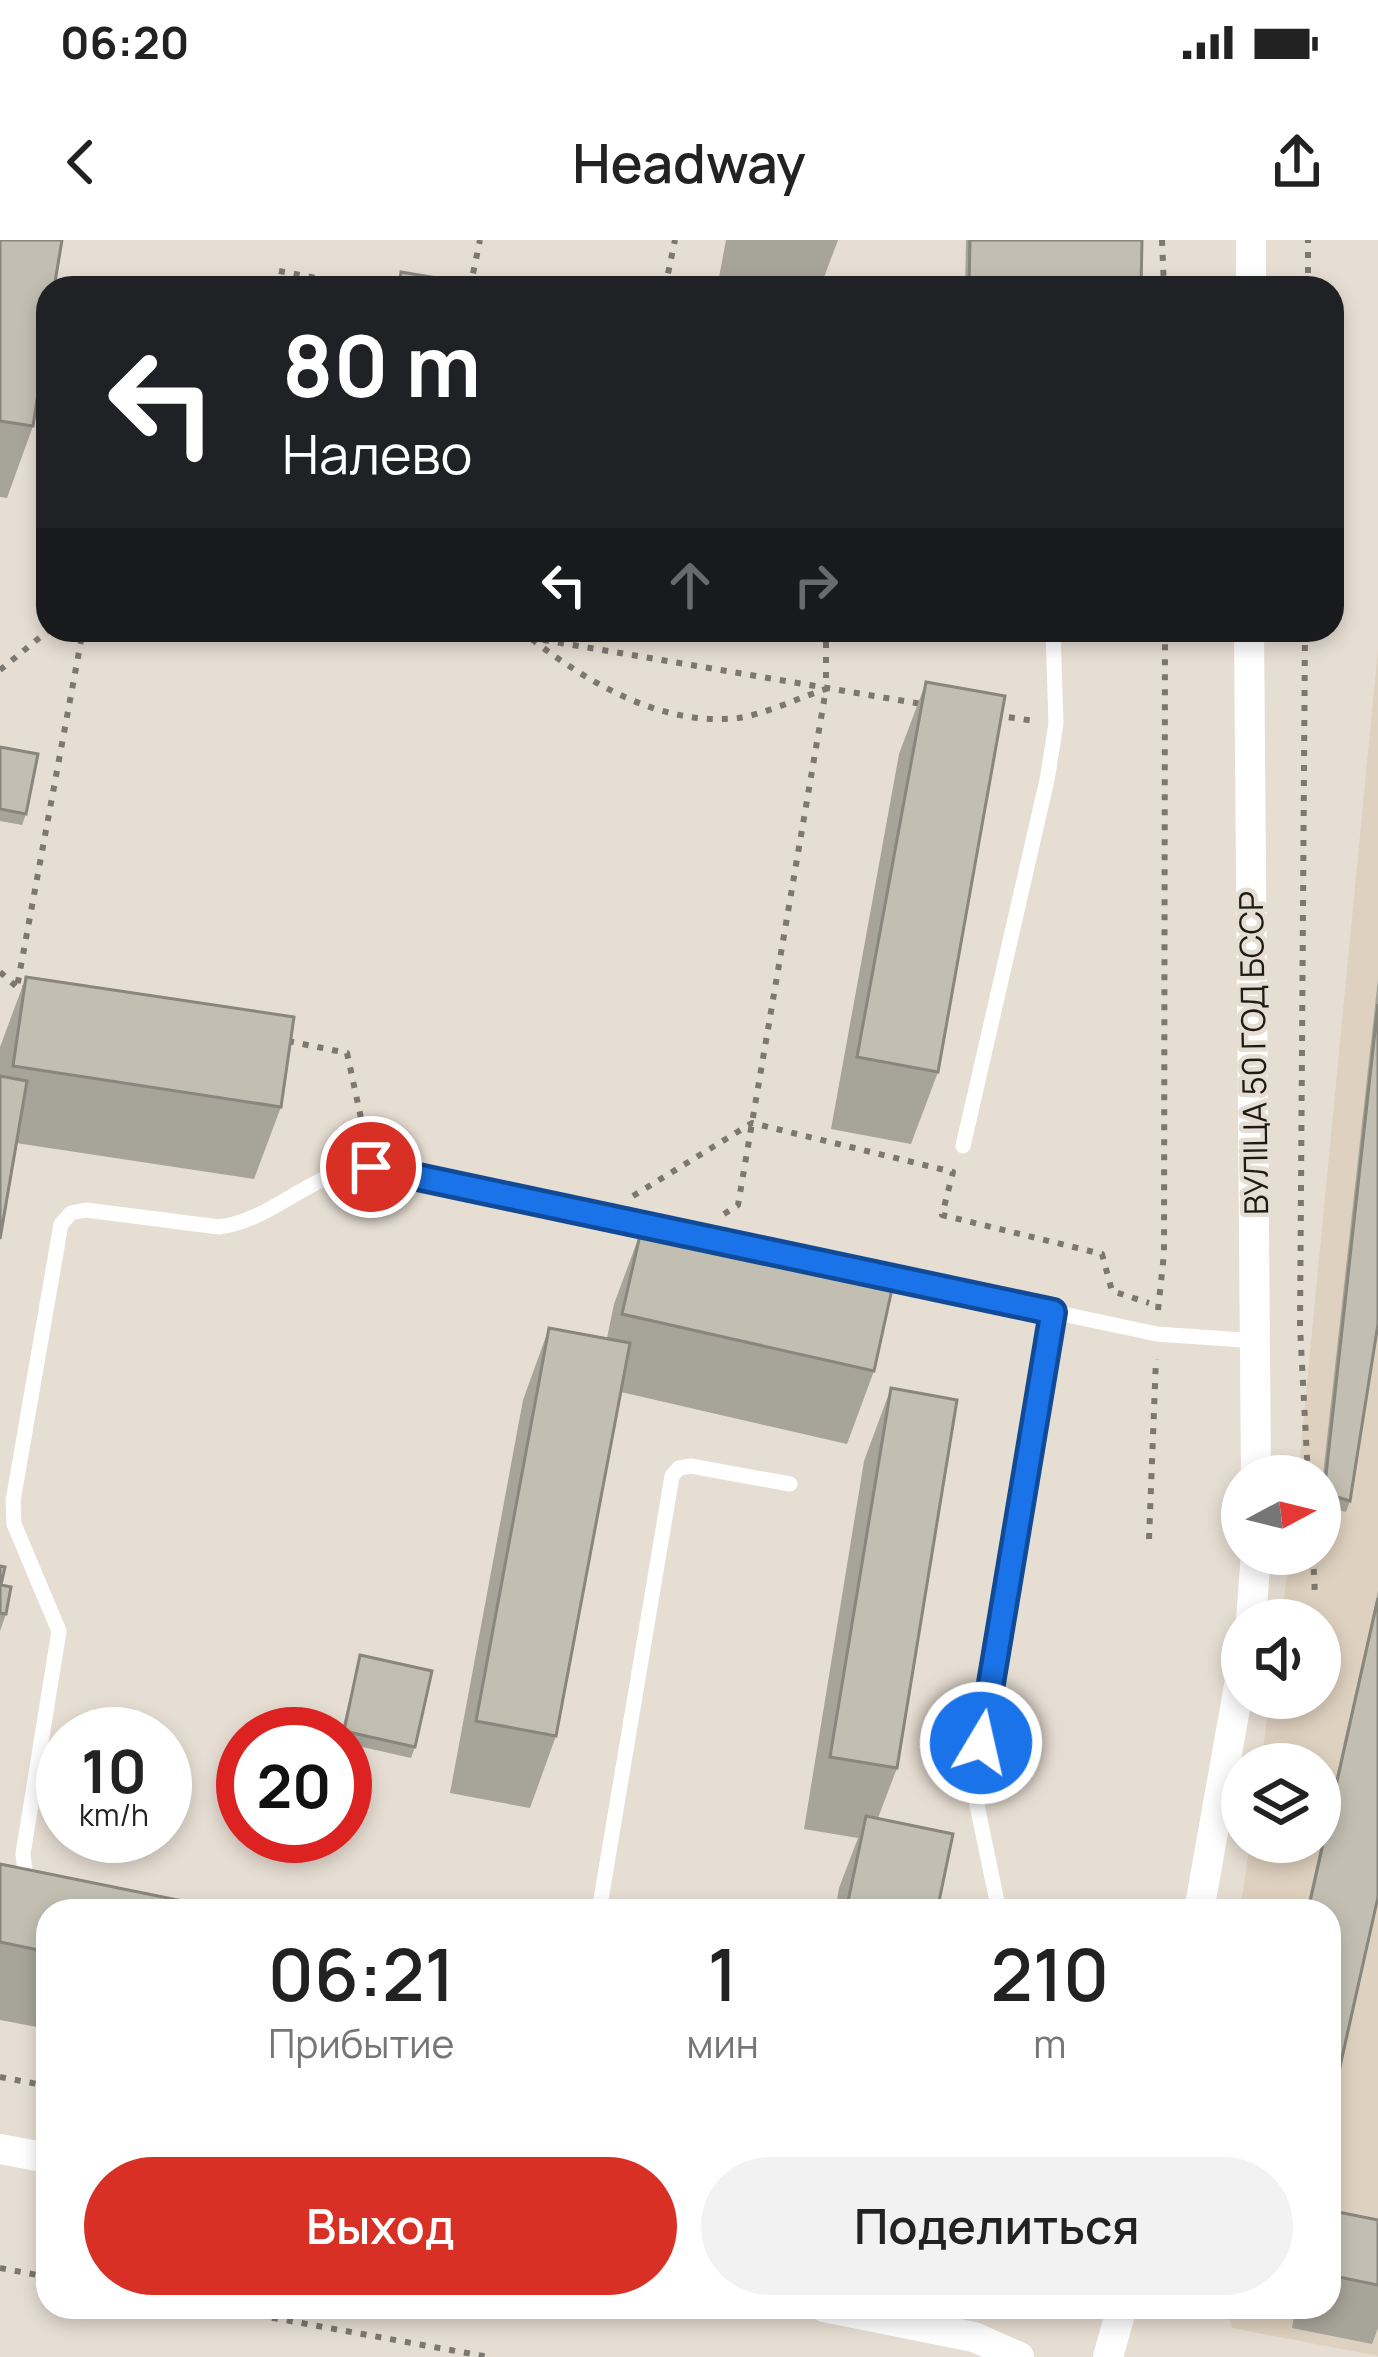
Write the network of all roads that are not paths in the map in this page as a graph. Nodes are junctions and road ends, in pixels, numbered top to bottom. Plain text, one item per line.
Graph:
1 (1251, 240) edge
2 (1251, 276) edge
3 (1053, 642) edge
4 (1249, 642) edge
5 (963, 1146) dead end
6 (1053, 1312) junction
7 (1257, 1341) junction
8 (1256, 1455) edge
9 (790, 1484) dead end
10 (1233, 1719) edge
11 (44, 1892) edge
12 (601, 1899) edge
13 (997, 1899) edge
14 (1201, 1899) edge
15 (0, 2149) edge
16 (36, 2156) edge
17 (882, 2319) edge
18 (1119, 2319) edge
19 (1019, 2357) edge
20 (1108, 2357) edge

1 - 2 street
3 - 5 lane
4 - 7 street, ВУЛІЦА 50 ГОД БССР
6 - 7 lane
6 - 11 lane
6 - 13 lane
7 - 8 street, ВУЛІЦА 50 ГОД БССР
9 - 12 lane
10 - 14 street
15 - 16 street
17 - 19 street
18 - 20 street

